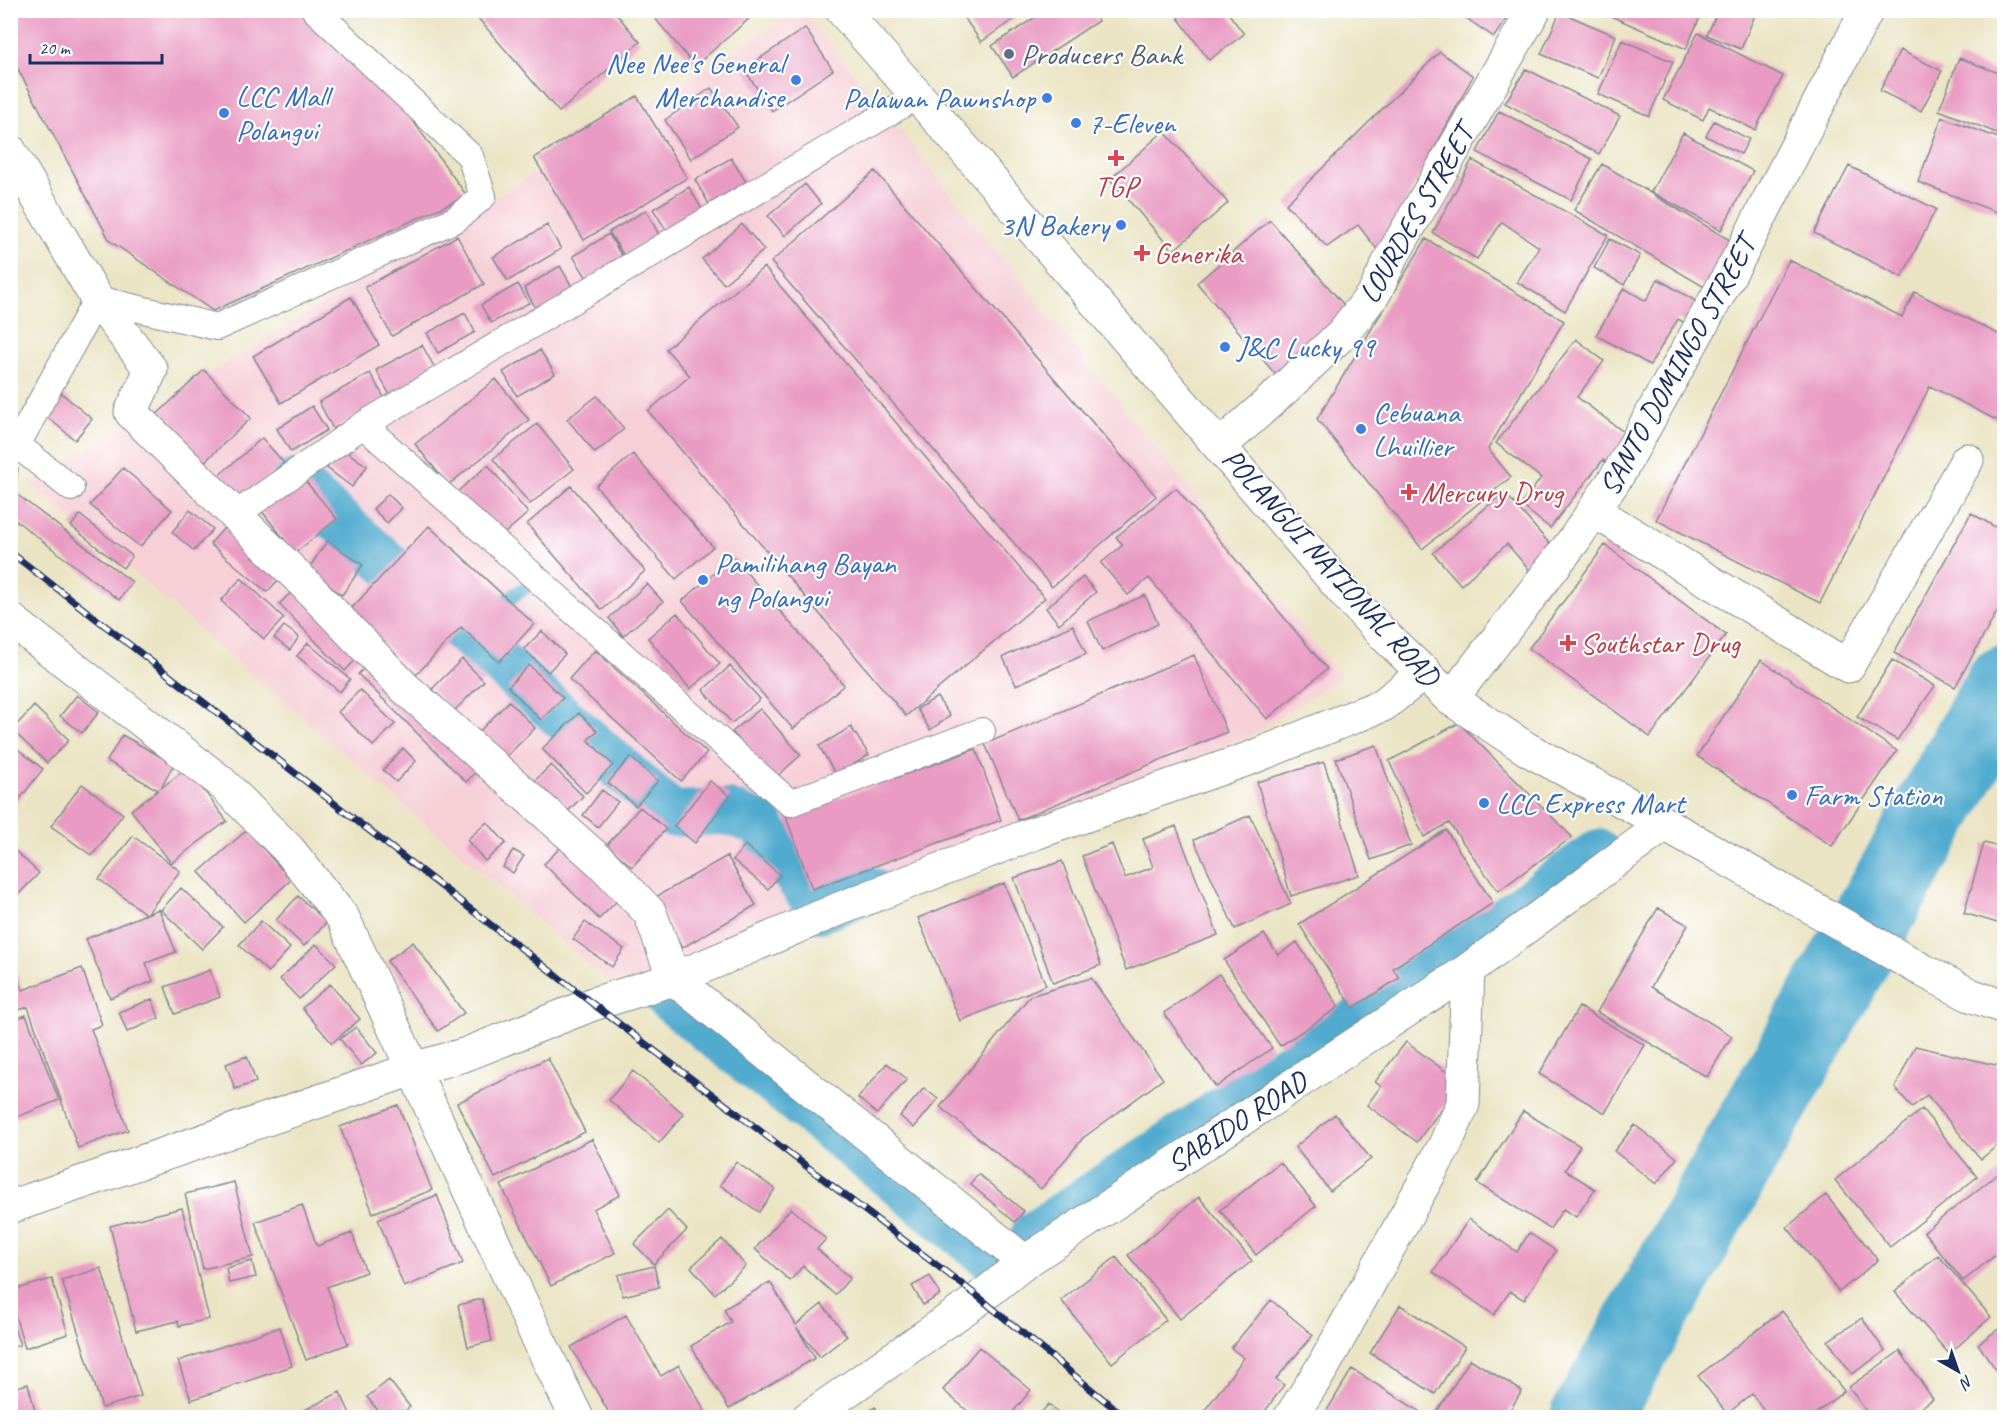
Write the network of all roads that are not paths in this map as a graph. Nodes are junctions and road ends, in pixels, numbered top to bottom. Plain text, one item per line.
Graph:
1 (315, 10) edge
2 (842, 10) edge
3 (1534, 10) edge
4 (1867, 10) edge
5 (917, 96) junction
6 (10, 151) edge
7 (97, 299) junction
8 (363, 425) junction
9 (1220, 446) junction
10 (1967, 460) dead end
11 (71, 488) dead end
12 (1594, 511) junction
13 (235, 515) junction
14 (10, 619) edge
15 (1425, 672) junction
16 (1451, 699) junction
17 (982, 731) dead end
18 (1665, 824) junction
19 (1468, 970) junction
20 (674, 980) junction
21 (2004, 1007) edge
22 (413, 1069) junction
23 (10, 1207) edge
24 (1025, 1262) junction
25 (577, 1418) edge
26 (808, 1418) edge
27 (1290, 1418) edge

1 - 7 lane
2 - 5 street, POLANGUI NATIONAL ROAD
3 - 9 street, LOURDES STREET
4 - 12 street, SANTO DOMINGO STREET
5 - 8 lane
5 - 9 street, POLANGUI NATIONAL ROAD
6 - 7 street
7 - 11 lane
7 - 13 street
8 - 13 lane
8 - 17 lane
9 - 15 street, POLANGUI NATIONAL ROAD
10 - 12 street
12 - 16 street, SANTO DOMINGO STREET
13 - 20 street
14 - 22 street
15 - 16 street, POLANGUI NATIONAL ROAD
15 - 20 street
16 - 18 street, POLANGUI NATIONAL ROAD
18 - 19 street, SABIDO ROAD
18 - 21 street, POLANGUI NATIONAL ROAD
19 - 24 street, SABIDO ROAD
19 - 27 street
20 - 22 street
20 - 24 street
22 - 23 street
22 - 25 street
24 - 26 street, SABIDO ROAD

